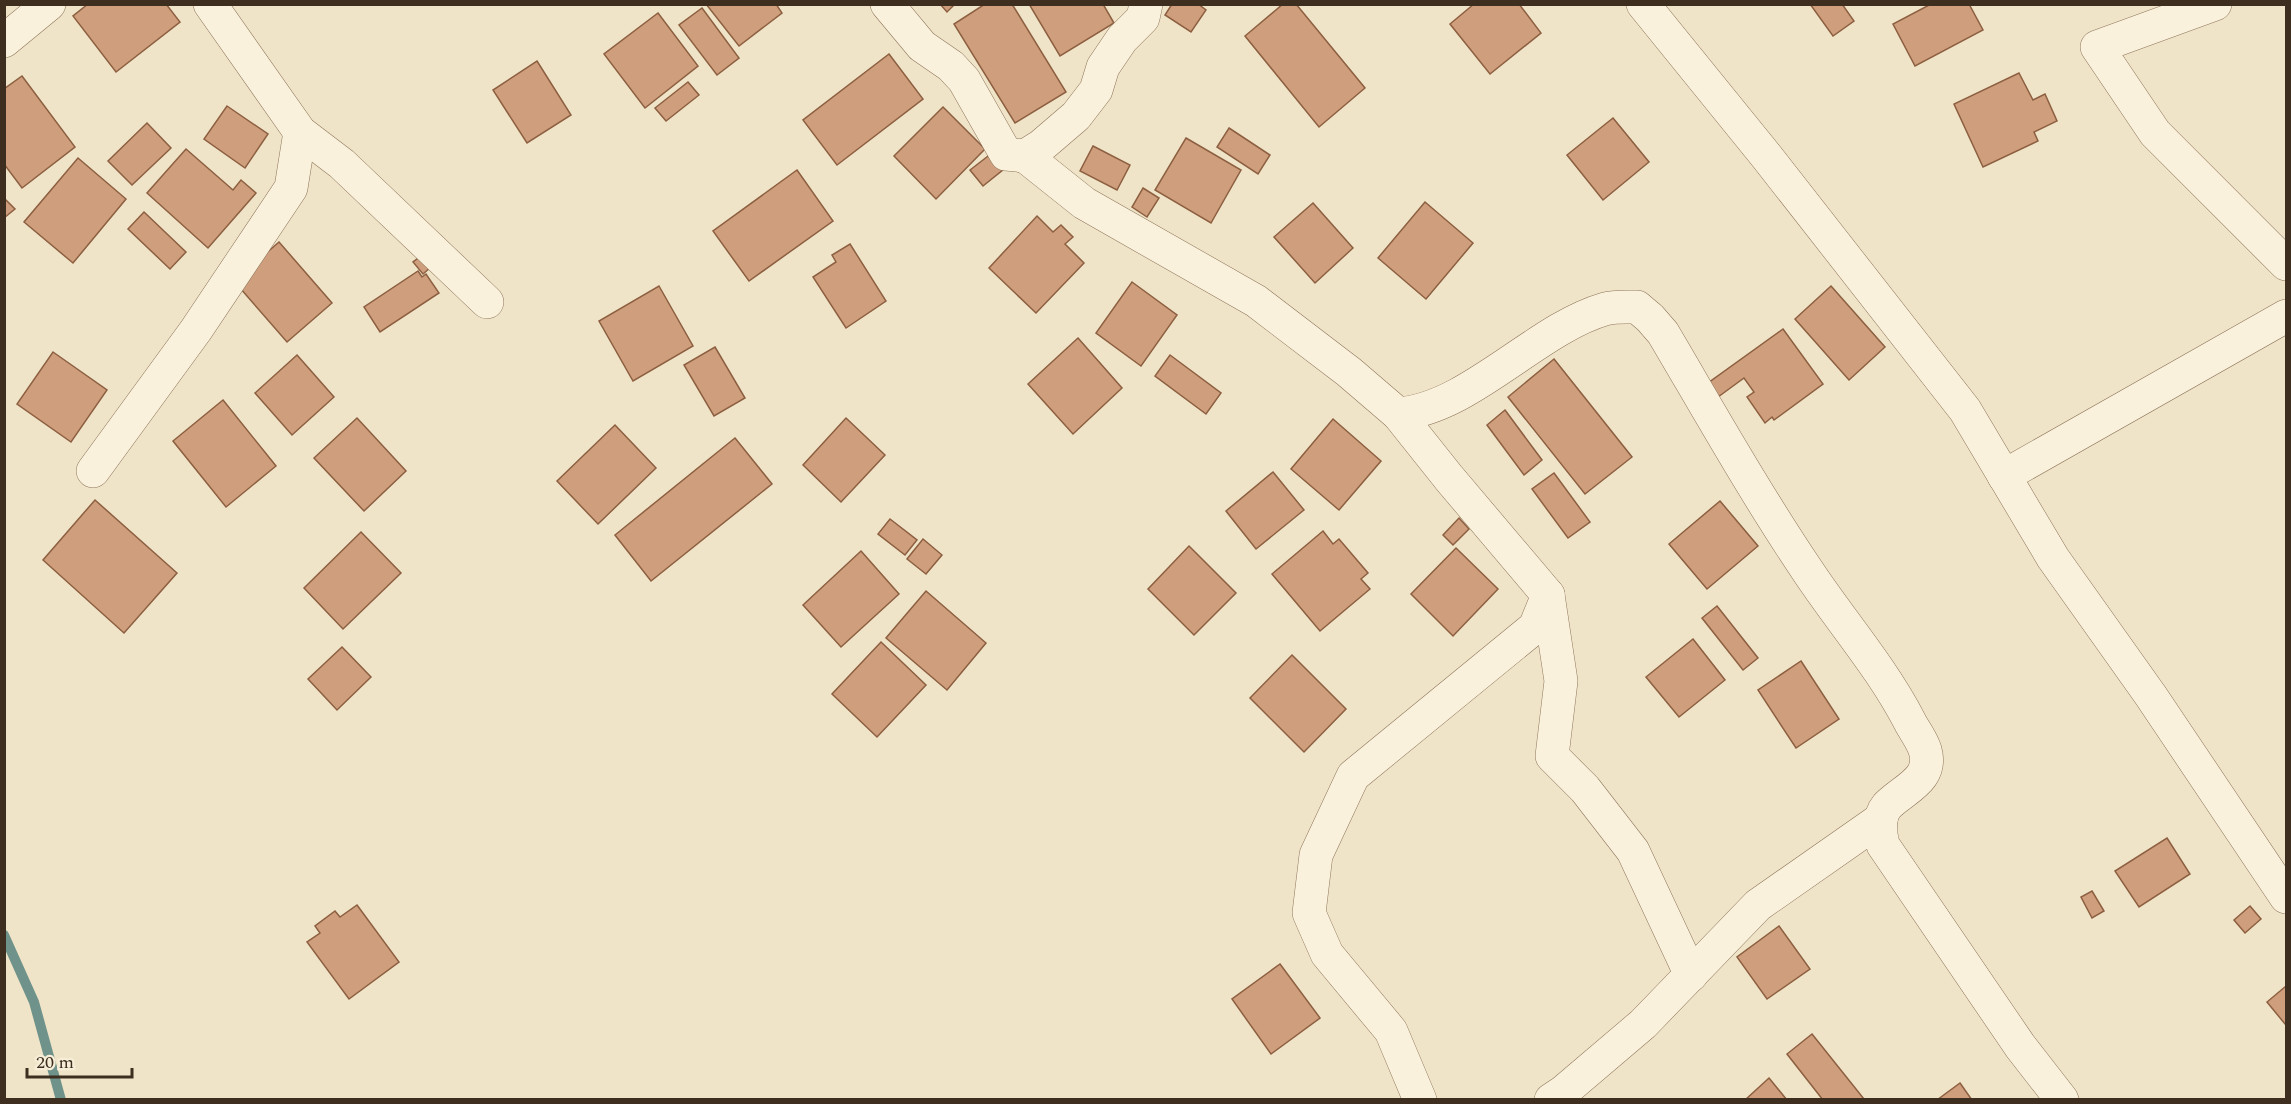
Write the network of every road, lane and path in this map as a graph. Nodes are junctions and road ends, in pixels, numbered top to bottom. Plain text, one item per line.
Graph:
1 (49, 4) edge
2 (210, 4) edge
3 (888, 4) edge
4 (1146, 4) edge
5 (1643, 4) edge
6 (2215, 4) edge
7 (4, 41) edge
8 (300, 132) junction
9 (1024, 156) junction
10 (2286, 264) edge
11 (487, 302) dead end
12 (2286, 316) edge
13 (1398, 414) junction
14 (93, 471) dead end
15 (2004, 476) junction
16 (1548, 595) junction
17 (1881, 819) junction
18 (2286, 897) edge
19 (1691, 975) junction
20 (1420, 1100) edge
21 (1551, 1100) edge
22 (2062, 1100) edge

1 - 7 street
2 - 8 street
3 - 9 street
4 - 9 street
5 - 15 street
6 - 10 street
8 - 11 street
8 - 14 street
9 - 13 street
12 - 15 street
13 - 16 street
13 - 17 street
15 - 18 street
16 - 19 street
16 - 20 street
17 - 19 street
17 - 22 street
19 - 21 street

